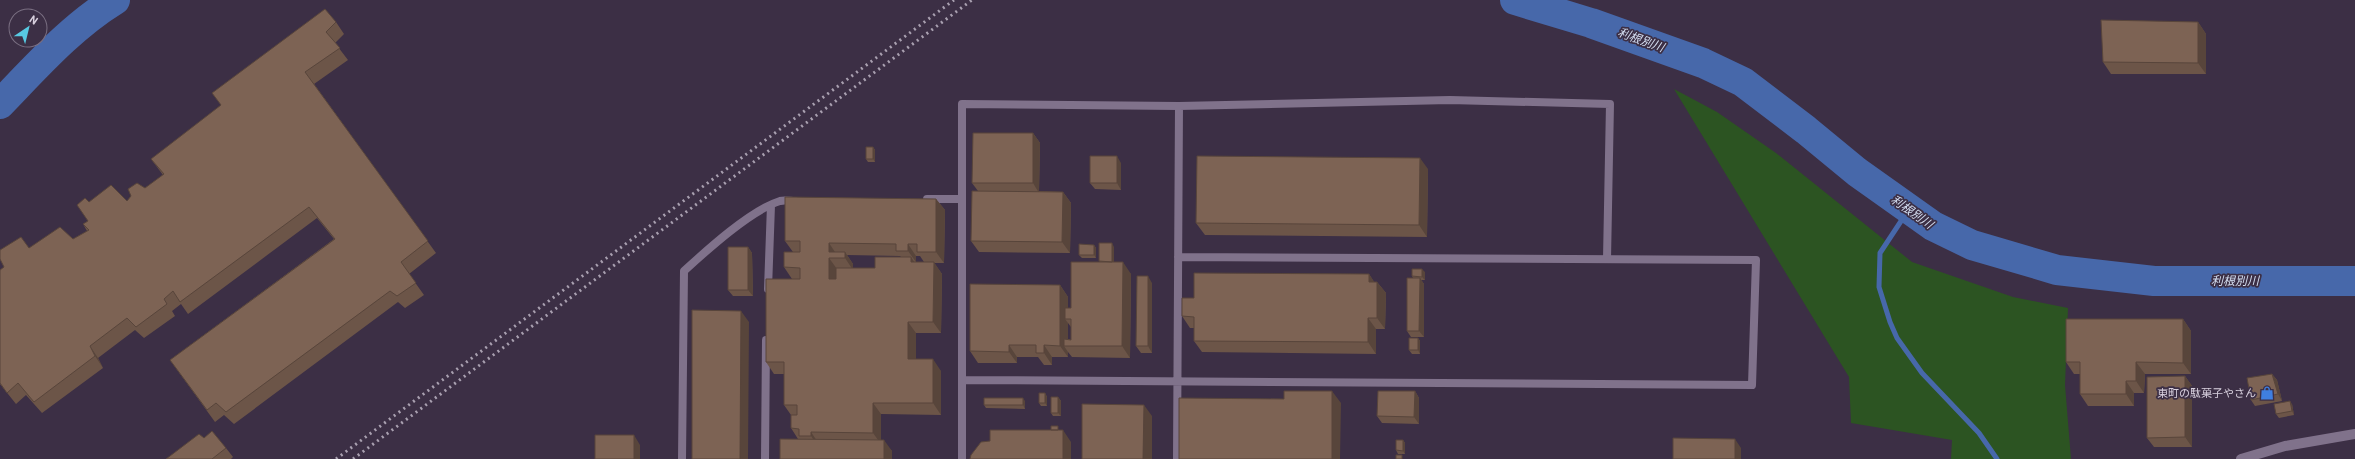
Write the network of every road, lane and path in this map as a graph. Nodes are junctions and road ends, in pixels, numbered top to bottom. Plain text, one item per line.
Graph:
1 (1179, 106) junction
2 (962, 199) junction
3 (915, 200) edge
4 (804, 201) edge
5 (771, 205) junction
6 (1178, 257) junction
7 (1607, 259) junction
8 (768, 299) edge
9 (766, 331) edge
10 (962, 380) junction
11 (1177, 381) junction
12 (2355, 434) edge
13 (682, 459) edge
14 (765, 459) edge
15 (962, 459) edge
16 (1177, 459) edge
17 (2241, 459) edge

1 - 2 lane
1 - 6 lane
1 - 7 lane
2 - 3 lane
2 - 10 lane
4 - 5 lane
5 - 8 lane
5 - 13 lane
6 - 7 lane
6 - 11 lane
7 - 11 lane
9 - 14 lane
10 - 11 lane
10 - 15 lane
11 - 16 lane
12 - 17 street

